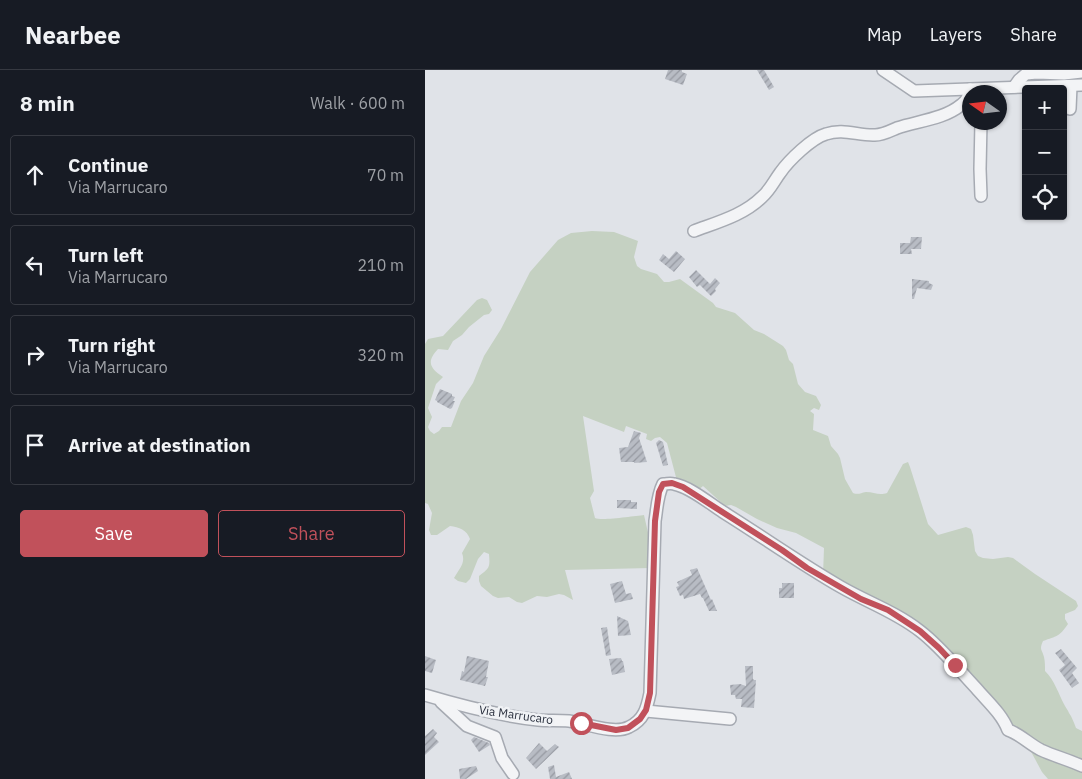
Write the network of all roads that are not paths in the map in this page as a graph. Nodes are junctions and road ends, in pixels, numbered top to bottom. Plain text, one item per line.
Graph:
1 (883, 70) edge
2 (1082, 72) edge
3 (1077, 85) edge
4 (1015, 87) junction
5 (1007, 88) edge
6 (962, 89) edge
7 (962, 105) edge
8 (1070, 109) dead end
9 (981, 130) edge
10 (981, 196) dead end
11 (694, 231) dead end
12 (425, 695) edge
13 (438, 699) junction
14 (646, 710) junction
15 (730, 719) dead end
16 (1082, 766) edge
17 (513, 774) dead end

1 - 6 street
2 - 4 street
3 - 4 street
3 - 8 street
4 - 5 street
7 - 11 street
9 - 10 street
12 - 13 street, Via Marrucaro
13 - 14 street, Via Marrucaro
13 - 17 street, Via Marrucaro
14 - 15 street
14 - 16 street

